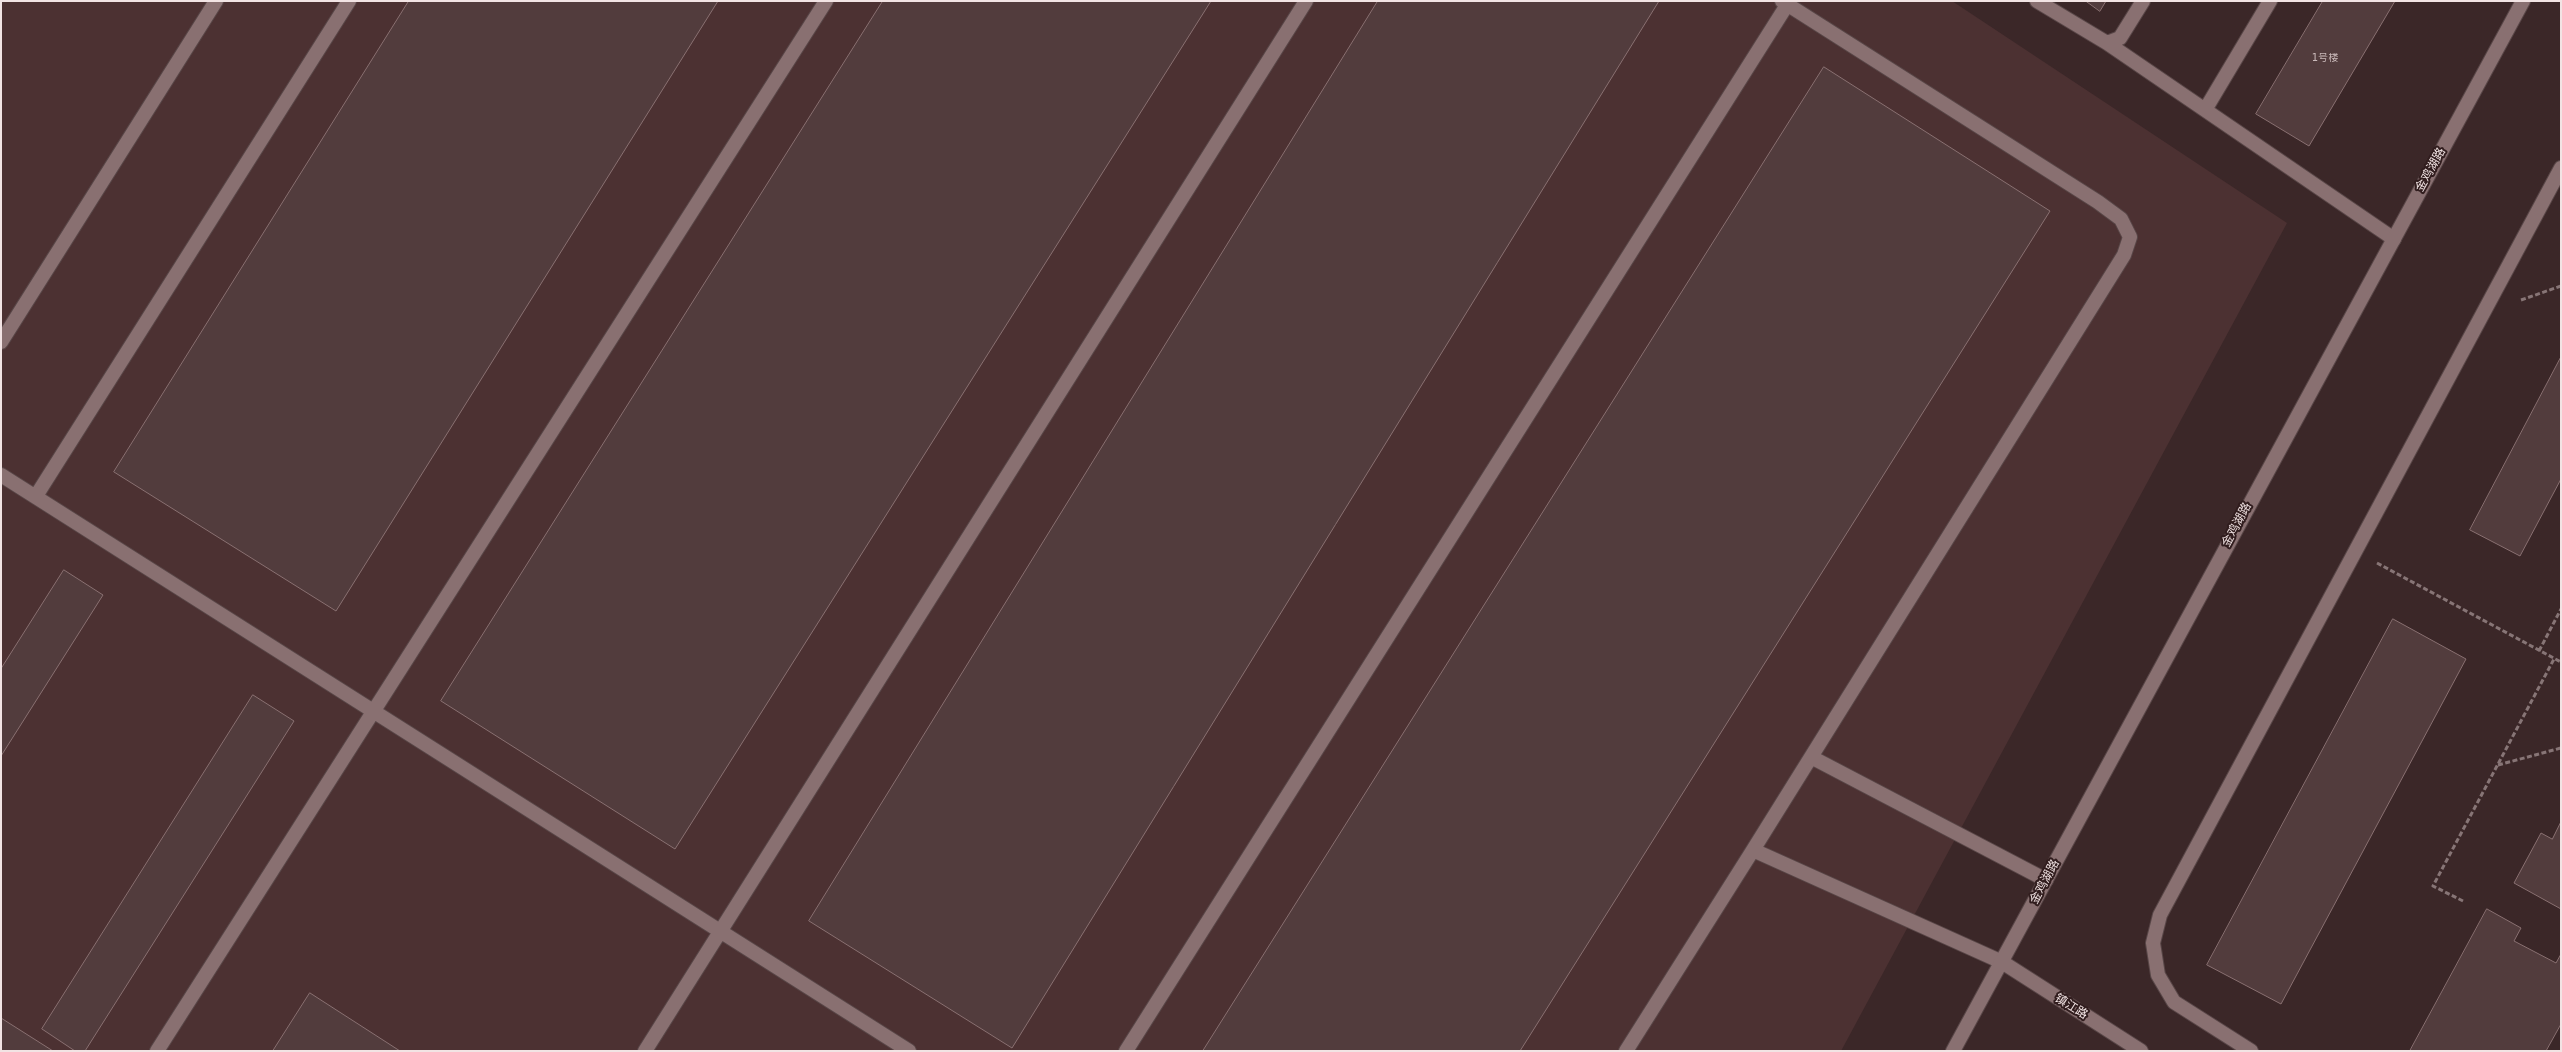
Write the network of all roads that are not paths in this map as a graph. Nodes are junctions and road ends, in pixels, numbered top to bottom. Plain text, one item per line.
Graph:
1 (216, 1) edge
2 (349, 1) edge
3 (826, 1) edge
4 (1306, 1) edge
5 (2037, 1) edge
6 (2143, 1) edge
7 (2270, 1) edge
8 (2524, 1) edge
9 (1784, 3) edge
10 (2107, 43) junction
11 (2205, 110) junction
12 (2561, 168) edge
13 (2394, 239) junction
14 (1, 342) edge
15 (1, 475) edge
16 (36, 496) junction
17 (374, 711) junction
18 (1811, 757) junction
19 (1753, 850) junction
20 (2046, 880) junction
21 (721, 931) junction
22 (2002, 962) junction
23 (157, 1051) edge
24 (645, 1051) edge
25 (909, 1051) edge
26 (1126, 1051) edge
27 (1626, 1051) edge
28 (1953, 1051) edge
29 (2141, 1051) edge
30 (2251, 1051) edge

1 - 14 street
2 - 16 street
3 - 17 street
4 - 21 street
5 - 10 street
6 - 10 street
7 - 11 street
8 - 13 street, 金鸡湖路
9 - 18 street
9 - 26 street
10 - 11 street
11 - 13 street
12 - 30 street
13 - 20 street, 金鸡湖路
15 - 16 street
16 - 17 street
17 - 21 street
17 - 23 street
18 - 19 street
18 - 20 street
19 - 22 street, 镇江路
19 - 27 street
20 - 22 street, 金鸡湖路
21 - 24 street
21 - 25 street
22 - 28 street, 金鸡湖路
22 - 29 street, 镇江路

